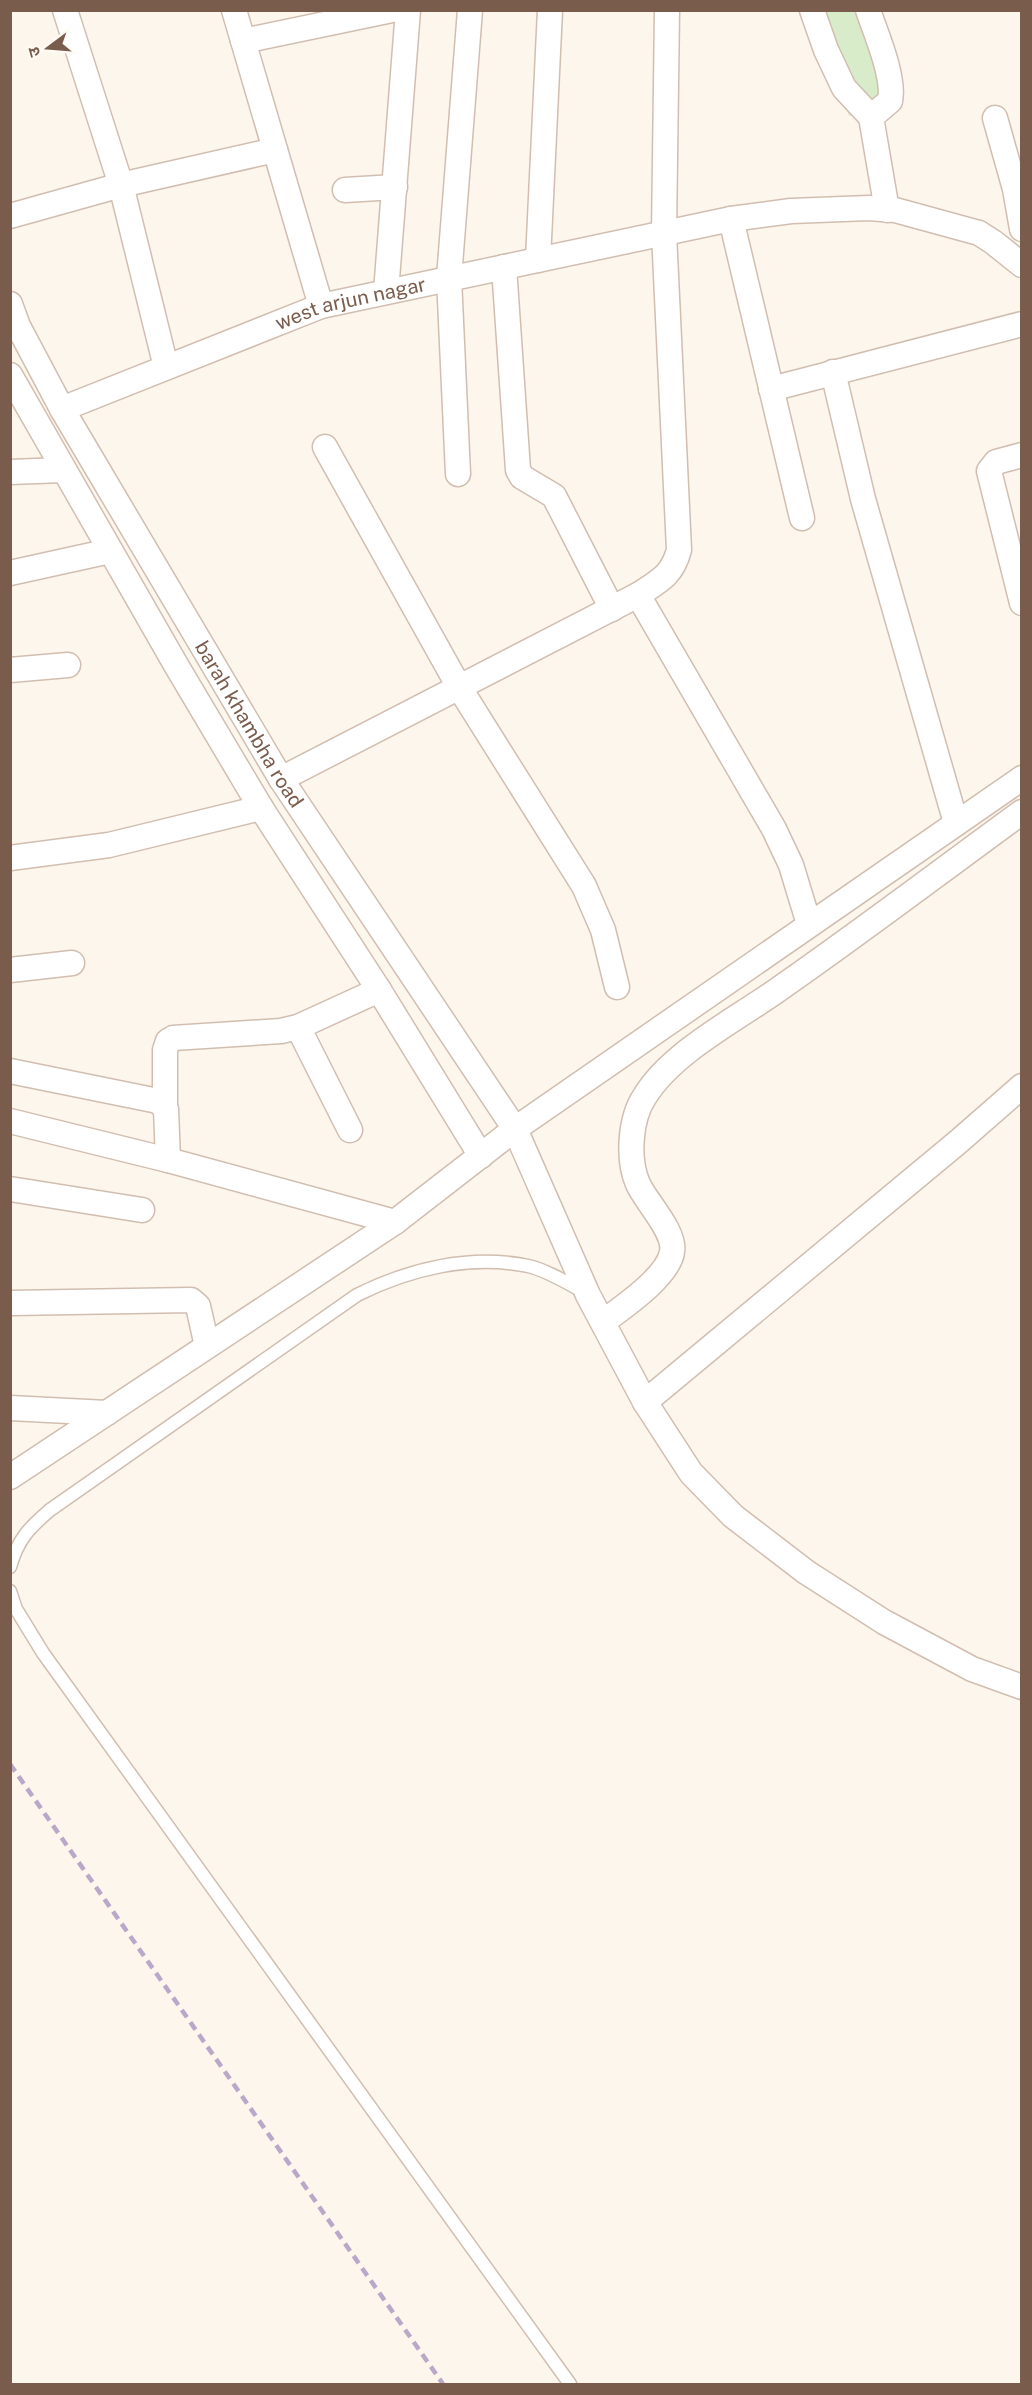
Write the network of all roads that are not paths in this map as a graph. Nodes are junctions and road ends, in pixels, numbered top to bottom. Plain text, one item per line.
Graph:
1 (65, 10) edge
2 (234, 10) edge
3 (392, 10) edge
4 (408, 10) edge
5 (470, 10) edge
6 (550, 10) edge
7 (667, 10) edge
8 (812, 10) edge
9 (868, 10) edge
10 (243, 41) junction
11 (871, 117) junction
12 (995, 118) dead end
13 (275, 150) junction
14 (121, 185) junction
15 (394, 187) junction
16 (345, 190) dead end
17 (878, 209) junction
18 (10, 216) edge
19 (731, 219) junction
20 (1022, 229) edge
21 (657, 234) junction
22 (538, 260) junction
23 (504, 267) junction
24 (1020, 269) edge
25 (449, 278) junction
26 (386, 292) junction
27 (10, 304) edge
28 (321, 306) junction
29 (1022, 324) edge
30 (166, 367) junction
31 (832, 372) junction
32 (14, 387) edge
33 (771, 389) junction
34 (62, 409) junction
35 (324, 447) dead end
36 (1022, 455) edge
37 (63, 470) junction
38 (10, 472) edge
39 (458, 474) dead end
40 (802, 518) dead end
41 (110, 551) junction
42 (10, 573) edge
43 (638, 595) junction
44 (1022, 603) edge
45 (612, 609) junction
46 (68, 665) dead end
47 (10, 670) edge
48 (459, 687) junction
49 (1022, 778) edge
50 (281, 779) junction
51 (261, 808) junction
52 (1022, 812) edge
53 (956, 823) junction
54 (10, 858) edge
55 (809, 924) junction
56 (72, 963) dead end
57 (10, 970) edge
58 (617, 987) dead end
59 (379, 990) junction
60 (298, 1027) junction
61 (10, 1071) edge
62 (1022, 1086) edge
63 (165, 1107) junction
64 (10, 1121) edge
65 (515, 1129) junction
66 (350, 1130) dead end
67 (481, 1156) junction
68 (168, 1160) junction
69 (10, 1189) edge
70 (142, 1210) dead end
71 (394, 1222) junction
72 (588, 1295) junction
73 (10, 1303) edge
74 (603, 1322) junction
75 (207, 1346) junction
76 (645, 1402) junction
77 (10, 1408) edge
78 (107, 1413) junction
79 (10, 1477) edge
80 (10, 1566) edge
81 (10, 1592) edge
82 (1022, 1687) edge
83 (570, 2385) edge

1 - 14 street
2 - 10 street
3 - 10 street
4 - 15 street
5 - 25 street
6 - 22 street
7 - 21 street
8 - 11 street
9 - 11 street
10 - 13 street
11 - 17 street
12 - 20 street
13 - 14 street
13 - 28 street
14 - 18 street
14 - 30 street
15 - 16 street
15 - 26 street
17 - 19 street, west arjun nagar
17 - 24 street, west arjun nagar
19 - 21 street, west arjun nagar
19 - 33 street
21 - 22 street, west arjun nagar
21 - 43 street
22 - 23 street, west arjun nagar
23 - 25 street, west arjun nagar
23 - 45 street
25 - 26 street, west arjun nagar
25 - 39 street
26 - 28 street, west arjun nagar
27 - 34 street, barah khambha road
28 - 30 street, west arjun nagar
29 - 31 street
30 - 34 street, west arjun nagar
31 - 33 street
31 - 53 street
32 - 37 street, barah khambha road
33 - 40 street
34 - 50 street, barah khambha road
35 - 48 street
36 - 44 street
37 - 38 street
37 - 41 street, barah khambha road
41 - 42 street
41 - 51 street, barah khambha road
43 - 45 street
43 - 55 street
45 - 48 street
46 - 47 street
48 - 50 street
48 - 58 street
49 - 53 street
50 - 65 street, barah khambha road
51 - 54 street
51 - 59 street, barah khambha road
52 - 74 street
53 - 55 street
55 - 65 street
56 - 57 street
59 - 60 street
59 - 67 street, barah khambha road
60 - 63 street
60 - 66 street
61 - 63 street
62 - 76 street
63 - 68 street
64 - 68 street
65 - 67 street
65 - 72 street, barah khambha road
67 - 71 street
68 - 71 street
69 - 70 street
71 - 75 street
72 - 74 street, barah khambha road
72 - 80 lane
73 - 75 street
74 - 76 street, barah khambha road
75 - 78 street
76 - 82 street, barah khambha road
77 - 78 street
78 - 79 street
81 - 83 lane

